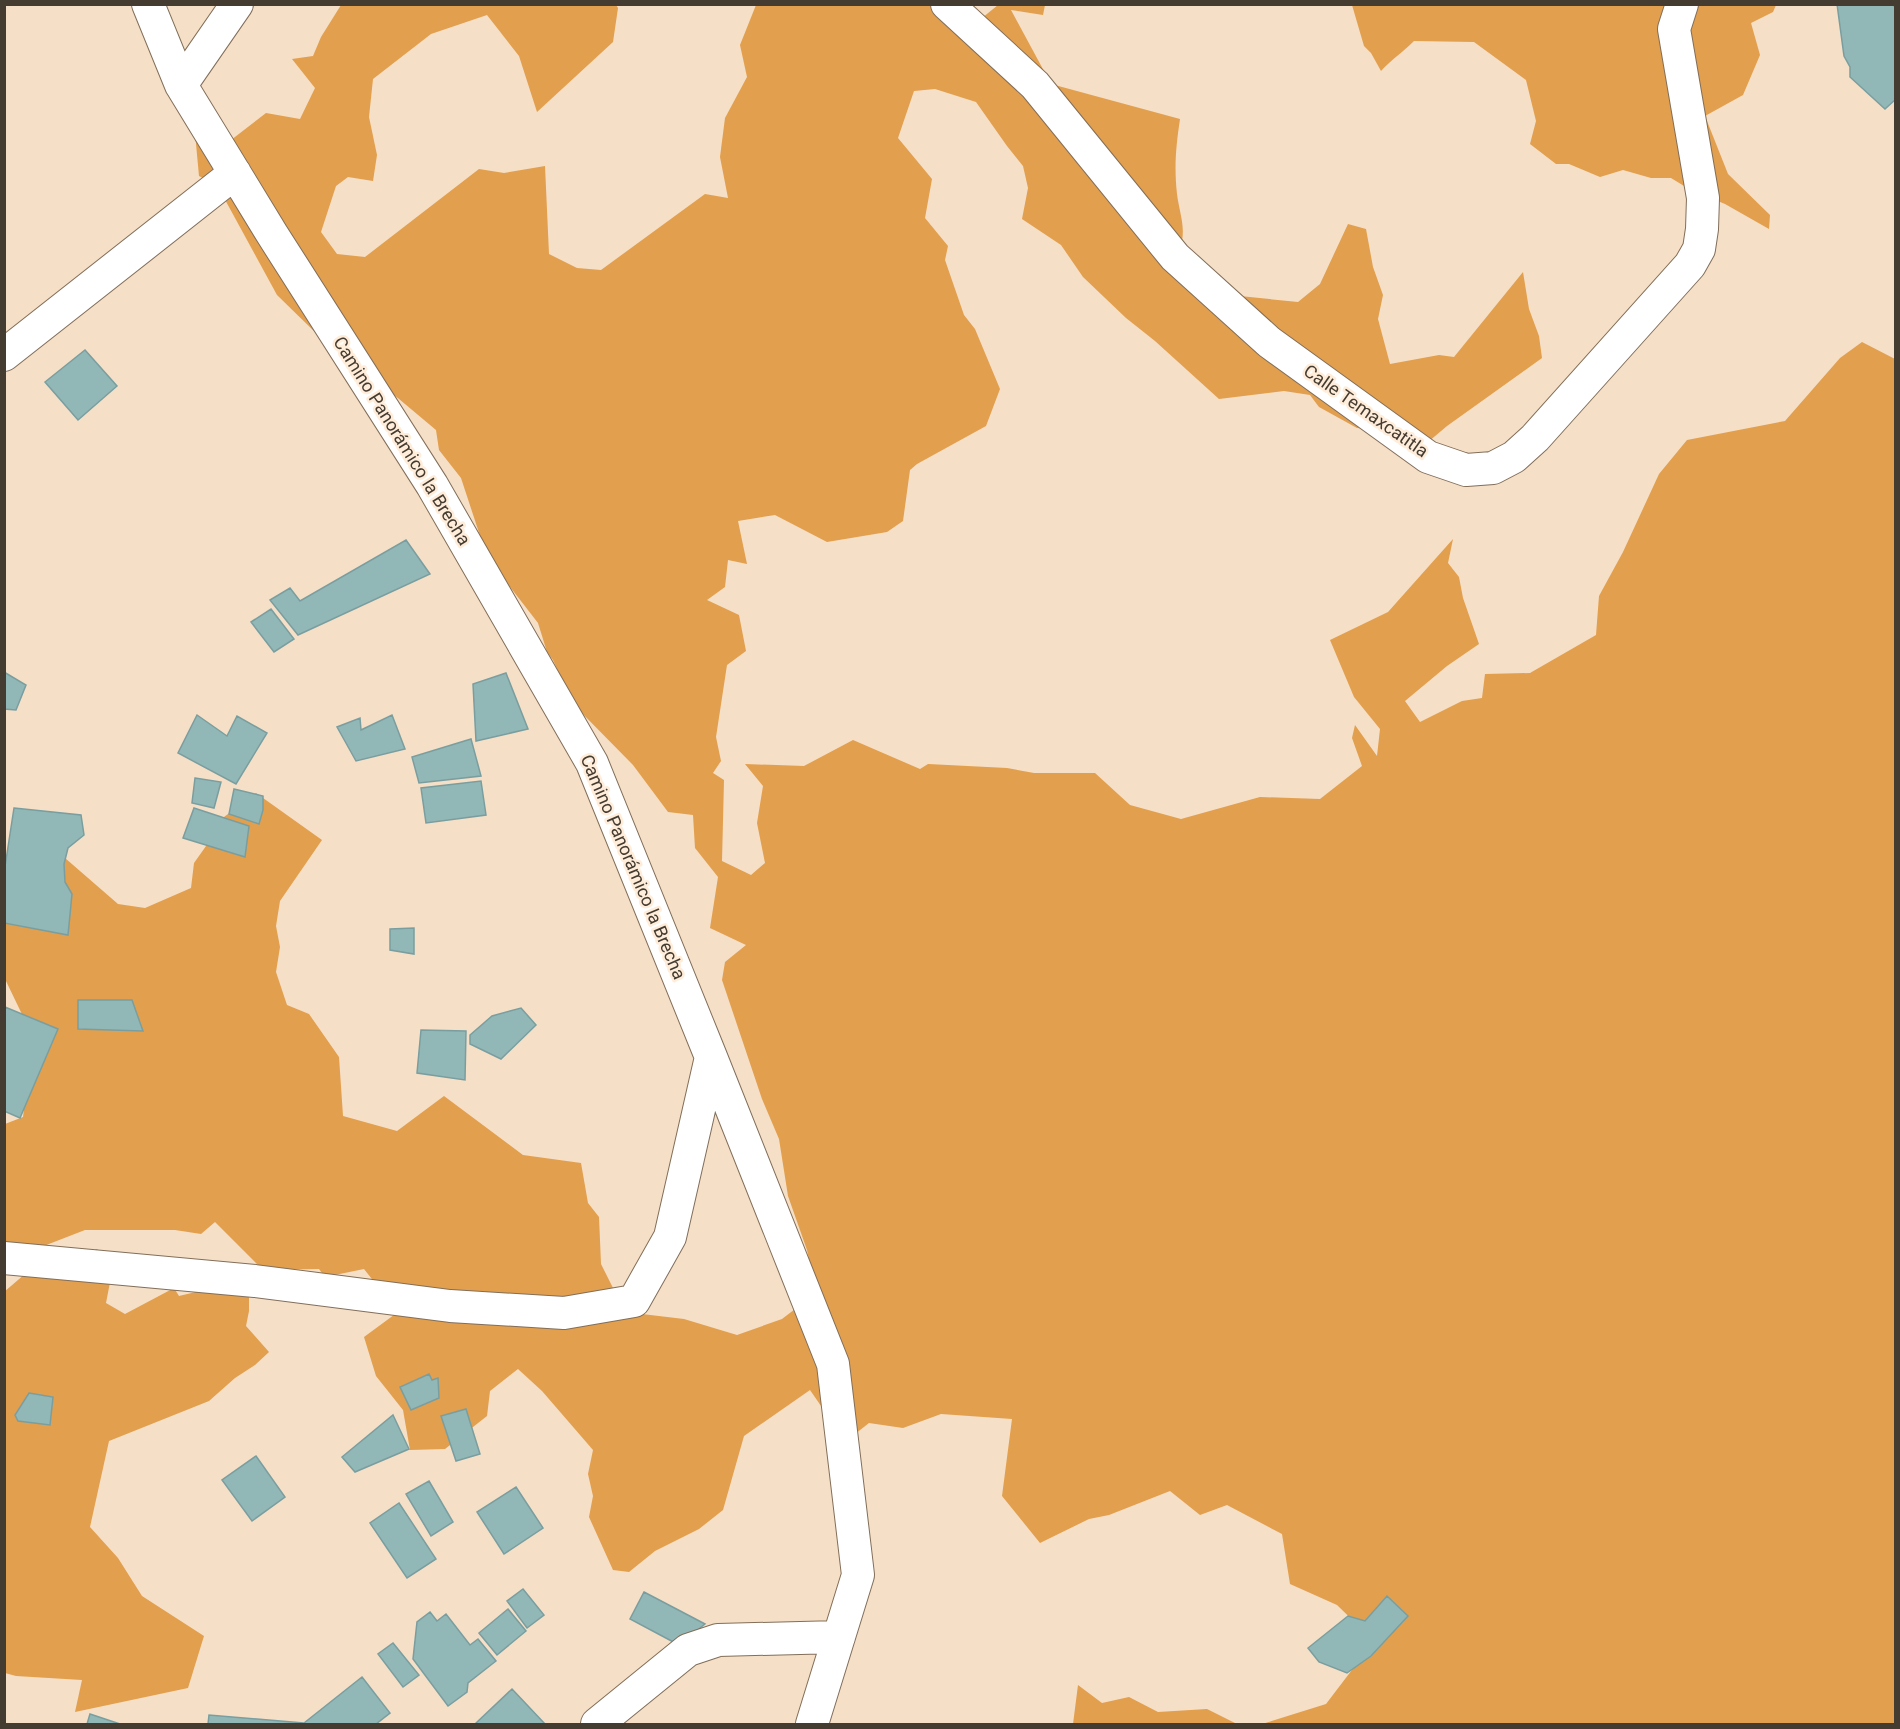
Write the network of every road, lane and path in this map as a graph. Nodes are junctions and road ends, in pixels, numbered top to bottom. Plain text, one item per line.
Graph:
1 (148, 4) edge
2 (237, 4) edge
3 (947, 4) edge
4 (1682, 4) edge
5 (181, 85) junction
6 (235, 173) junction
7 (4, 355) edge
8 (711, 1057) junction
9 (4, 1258) edge
10 (839, 1637) junction
11 (597, 1725) edge
12 (812, 1725) edge

1 - 5 street, Camino Panorámico la Brecha
2 - 5 street
3 - 4 street, Calle Temaxcatitla
5 - 6 street, Camino Panorámico la Brecha
6 - 7 street
6 - 8 street, Camino Panorámico la Brecha
8 - 9 street
8 - 10 street, Camino Panorámico la Brecha
10 - 11 street
10 - 12 street, Camino Panorámico la Brecha

